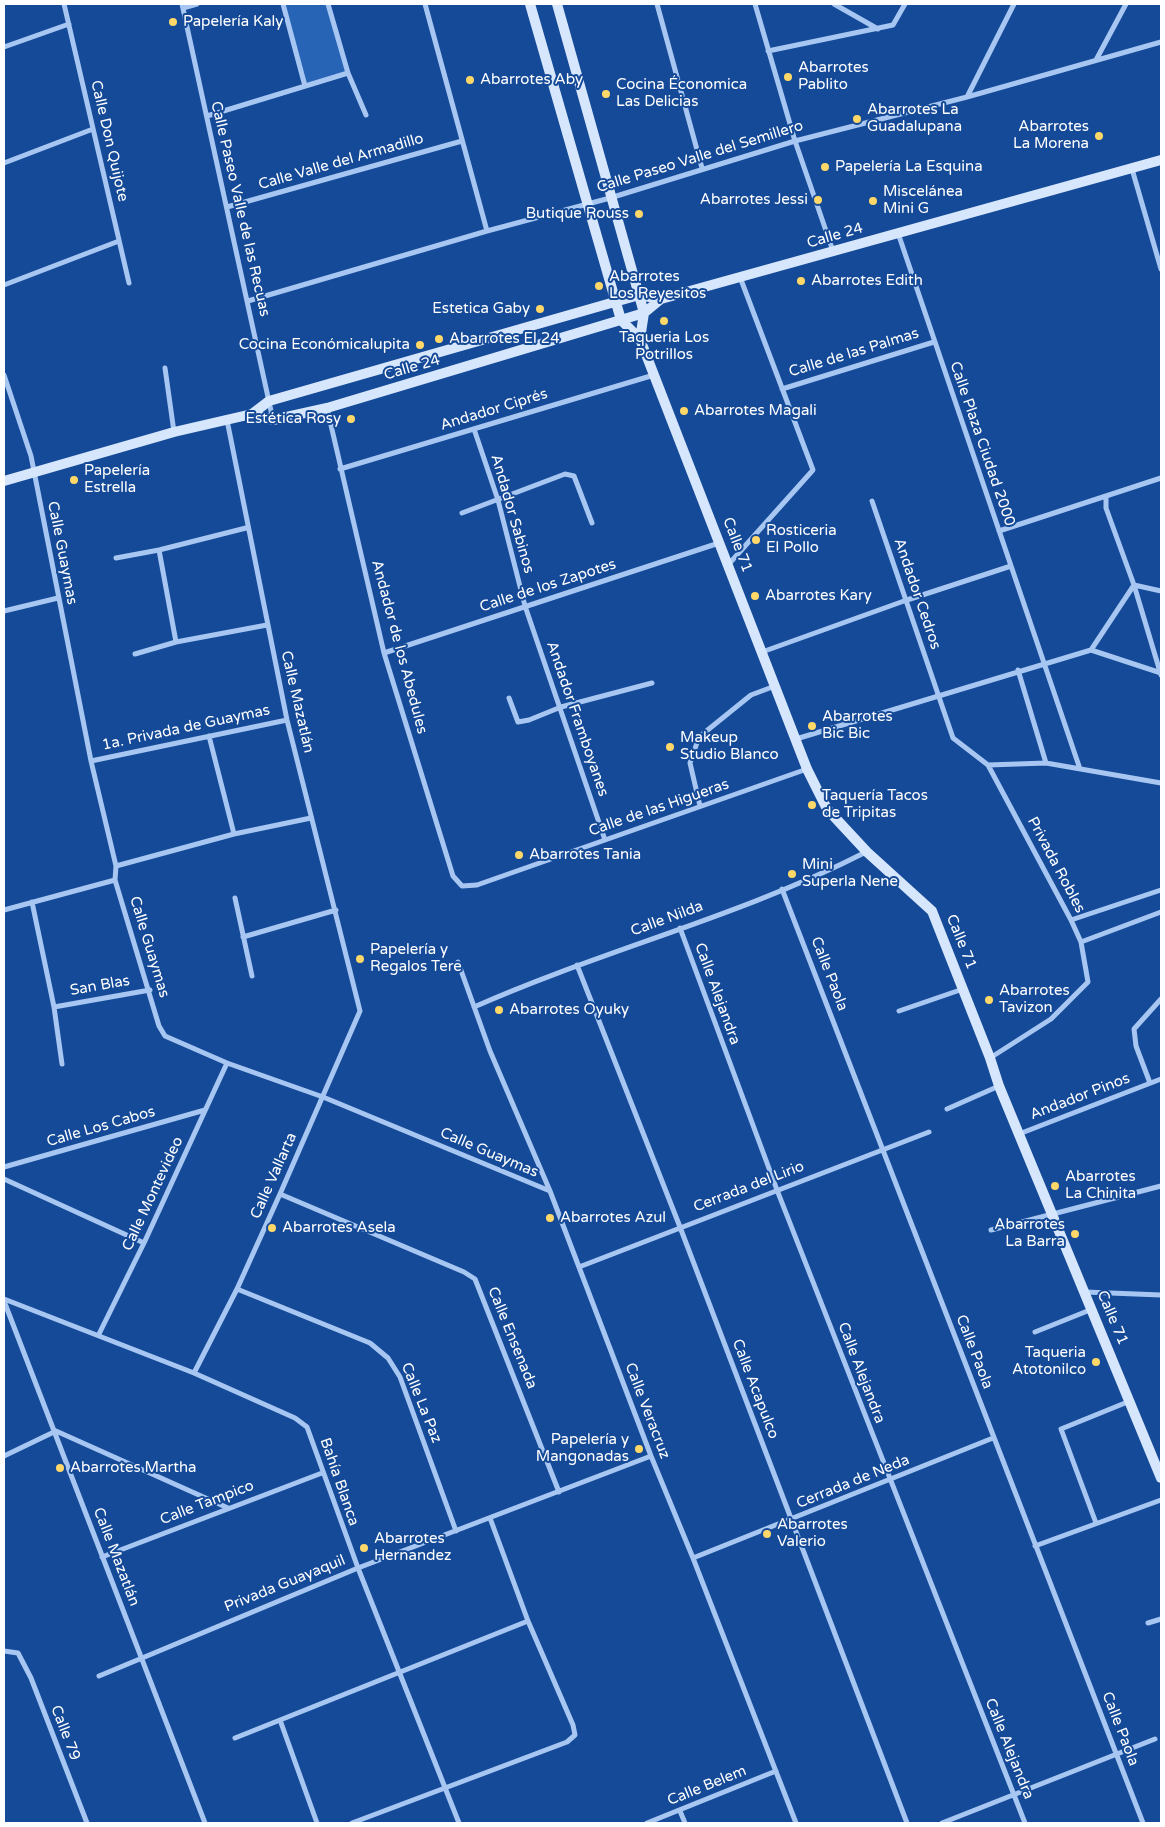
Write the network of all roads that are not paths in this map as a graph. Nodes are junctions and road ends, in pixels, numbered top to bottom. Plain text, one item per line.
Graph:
1 (64, 4) edge
2 (197, 4) edge
3 (283, 4) edge
4 (328, 4) edge
5 (425, 4) edge
6 (530, 4) edge
7 (557, 4) edge
8 (657, 4) edge
9 (755, 4) edge
10 (834, 4) edge
11 (905, 4) edge
12 (1014, 4) edge
13 (1126, 4) edge
14 (182, 6) edge
15 (69, 24) junction
16 (878, 29) junction
17 (1161, 42) edge
18 (4, 47) edge
19 (768, 51) junction
20 (1096, 60) junction
21 (348, 74) junction
22 (305, 86) junction
23 (967, 97) junction
24 (366, 115) dead end
25 (207, 116) junction
26 (93, 129) junction
27 (462, 141) junction
28 (795, 141) junction
29 (1161, 160) edge
30 (4, 163) edge
31 (702, 168) junction
32 (1132, 169) junction
33 (610, 198) junction
34 (586, 204) junction
35 (227, 207) junction
36 (487, 231) junction
37 (898, 233) junction
38 (119, 241) junction
39 (834, 252) junction
40 (1161, 269) edge
41 (740, 277) junction
42 (129, 283) dead end
43 (4, 285) edge
44 (639, 295) junction
45 (661, 299) junction
46 (248, 301) junction
47 (615, 303) junction
48 (644, 312) junction
49 (621, 320) junction
50 (640, 339) junction
51 (934, 342) junction
52 (165, 368) dead end
53 (4, 375) edge
54 (654, 375) junction
55 (782, 389) junction
56 (269, 401) junction
57 (327, 408) junction
58 (252, 414) junction
59 (226, 420) junction
60 (273, 420) junction
61 (474, 429) junction
62 (174, 432) junction
63 (340, 469) junction
64 (34, 473) junction
65 (1161, 478) edge
66 (4, 481) edge
67 (1106, 496) junction
68 (498, 500) junction
69 (872, 501) dead end
70 (462, 513) dead end
71 (592, 523) dead end
72 (246, 528) junction
73 (999, 531) junction
74 (719, 542) junction
75 (159, 550) junction
76 (116, 558) dead end
77 (728, 566) junction
78 (1011, 566) junction
79 (1134, 586) junction
80 (1161, 591) edge
81 (58, 598) junction
82 (904, 601) junction
83 (525, 606) junction
84 (4, 611) edge
85 (267, 624) junction
86 (176, 642) junction
87 (1091, 650) junction
88 (384, 652) junction
89 (762, 652) junction
90 (135, 654) dead end
91 (1044, 662) junction
92 (1018, 670) junction
93 (1161, 674) edge
94 (652, 683) dead end
95 (775, 686) junction
96 (939, 694) junction
97 (509, 698) dead end
98 (561, 707) junction
99 (287, 720) junction
100 (210, 736) junction
101 (796, 739) junction
102 (91, 762) junction
103 (1046, 763) junction
104 (988, 765) junction
105 (807, 769) junction
106 (1080, 769) junction
107 (1161, 785) edge
108 (700, 806) junction
109 (311, 818) junction
110 (234, 834) junction
111 (605, 840) junction
112 (867, 852) junction
113 (116, 866) junction
114 (115, 880) junction
115 (462, 886) joint
116 (782, 889) junction
117 (1161, 890) edge
118 (235, 898) dead end
119 (32, 902) junction
120 (4, 910) edge
121 (336, 910) junction
122 (1161, 912) edge
123 (1071, 920) junction
124 (680, 928) junction
125 (243, 938) junction
126 (1081, 942) junction
127 (458, 962) dead end
128 (576, 965) junction
129 (252, 976) dead end
130 (354, 986) joint
131 (964, 989) junction
132 (150, 990) junction
133 (1161, 999) edge
134 (54, 1007) junction
135 (474, 1008) junction
136 (899, 1011) dead end
137 (990, 1058) junction
138 (227, 1063) junction
139 (62, 1064) dead end
140 (1161, 1079) edge
141 (1150, 1083) junction
142 (998, 1086) junction
143 (323, 1098) junction
144 (947, 1109) dead end
145 (206, 1110) junction
146 (929, 1132) dead end
147 (1019, 1134) junction
148 (884, 1148) junction
149 (4, 1167) edge
150 (4, 1179) edge
151 (1161, 1186) edge
152 (777, 1190) junction
153 (550, 1192) junction
154 (280, 1194) junction
155 (1053, 1216) junction
156 (680, 1227) junction
157 (991, 1230) dead end
158 (144, 1243) junction
159 (579, 1267) junction
160 (237, 1289) junction
161 (1084, 1292) junction
162 (1161, 1295) edge
163 (4, 1300) edge
164 (1090, 1310) junction
165 (1035, 1332) dead end
166 (99, 1334) junction
167 (194, 1372) junction
168 (1131, 1400) junction
169 (56, 1431) junction
170 (993, 1438) junction
171 (4, 1456) edge
172 (651, 1456) junction
173 (322, 1472) junction
174 (1161, 1478) edge
175 (890, 1481) junction
176 (559, 1492) junction
177 (1161, 1500) edge
178 (228, 1508) junction
179 (490, 1518) junction
180 (791, 1519) junction
181 (1096, 1523) junction
182 (456, 1531) junction
183 (1035, 1546) junction
184 (102, 1557) junction
185 (693, 1558) junction
186 (358, 1568) junction
187 (1161, 1619) edge
188 (528, 1621) junction
189 (1148, 1622) dead end
190 (4, 1651) edge
191 (142, 1656) junction
192 (398, 1672) junction
193 (99, 1676) dead end
194 (280, 1720) junction
195 (236, 1738) dead end
196 (1155, 1739) dead end
197 (1117, 1755) junction
198 (776, 1771) junction
199 (444, 1788) junction
200 (1014, 1795) junction
201 (680, 1810) junction
202 (87, 1823) edge
203 (204, 1823) edge
204 (317, 1823) edge
205 (352, 1823) edge
206 (458, 1823) edge
207 (647, 1823) edge
208 (685, 1823) edge
209 (796, 1823) edge
210 (907, 1823) edge
211 (942, 1823) edge
212 (1025, 1823) edge
213 (1143, 1823) edge

1 - 15 street, Calle Don Quijote
2 - 14 street
3 - 22 street
4 - 21 street
5 - 27 street
6 - 34 street
7 - 33 street
8 - 31 street
9 - 19 street
10 - 16 street
11 - 16 street
12 - 23 street
13 - 20 street
14 - 25 street, Calle Paseo Valle de las Recuas
15 - 18 street
15 - 26 street, Calle Don Quijote
16 - 19 street
17 - 20 street, Calle Paseo Valle del Semillero
19 - 28 street
20 - 23 street, Calle Paseo Valle del Semillero
21 - 22 street
21 - 24 street
22 - 25 street
23 - 28 street, Calle Paseo Valle del Semillero
25 - 35 street, Calle Paseo Valle de las Recuas
26 - 30 street
26 - 38 street, Calle Don Quijote
27 - 35 street, Calle Valle del Armadillo
27 - 36 street
28 - 31 street, Calle Paseo Valle del Semillero
28 - 39 street
29 - 32 street, Calle 24
31 - 33 street, Calle Paseo Valle del Semillero
32 - 37 street, Calle 24
32 - 40 street
33 - 34 street, Calle Paseo Valle del Semillero
33 - 44 street
34 - 36 street, Calle Paseo Valle del Semillero
34 - 47 street
35 - 46 street, Calle Paseo Valle de las Recuas
36 - 46 street, Calle Paseo Valle del Semillero
37 - 39 street, Calle 24
37 - 51 street, Calle Plaza Ciudad 2000
38 - 42 street, Calle Don Quijote
38 - 43 street
39 - 41 street, Calle 24
41 - 45 street, Calle 24
41 - 55 street
44 - 45 street, Calle 24
44 - 47 street, Calle 24
44 - 48 street
45 - 48 street, Calle 24
46 - 56 street, Calle Paseo Valle de las Recuas
47 - 49 street
47 - 56 street, Calle 24
48 - 49 street, Calle 24
48 - 50 street, Calle 71
49 - 50 street, Calle 71
49 - 57 street, Calle 24
50 - 54 street, Calle 71
51 - 55 street, Calle de las Palmas
51 - 73 street, Calle Plaza Ciudad 2000
52 - 62 street
53 - 64 street, Calle Guaymas
54 - 61 street, Andador Ciprés
54 - 74 street, Calle 71
55 - 77 street
56 - 58 street, Calle 24
56 - 60 street, Calle Paseo Valle de las Recuas
57 - 60 street, Calle 24
57 - 63 street, Andador de los Abedules
58 - 59 street, Calle 24
58 - 60 street, Calle 24
59 - 62 street, Calle 24
59 - 72 street, Calle Mazatlán
61 - 63 street, Andador Ciprés
61 - 68 street, Andador Sabinos
62 - 64 street, Calle 24
63 - 88 street, Andador de los Abedules
64 - 66 street, Calle 24
64 - 81 street, Calle Guaymas
65 - 67 street
67 - 73 street
67 - 79 street
68 - 70 street
68 - 71 street
68 - 83 street, Andador Sabinos
69 - 82 street, Andador Cedros
72 - 75 street
72 - 85 street, Calle Mazatlán
73 - 78 street, Calle Plaza Ciudad 2000
74 - 77 street, Calle 71
74 - 83 street, Calle de los Zapotes
75 - 76 street
75 - 86 street
77 - 89 street, Calle 71
78 - 82 street
78 - 91 street, Calle Plaza Ciudad 2000
79 - 80 street
79 - 87 street
79 - 93 street
81 - 84 street
81 - 102 street, Calle Guaymas
82 - 89 street
82 - 96 street, Andador Cedros
83 - 88 street, Calle de los Zapotes
83 - 98 street, Andador Framboyanes
85 - 86 street
85 - 99 street, Calle Mazatlán
86 - 90 street
87 - 91 street
87 - 93 street
88 - 115 street, Andador de los Abedules
89 - 95 street, Calle 71
91 - 92 street
91 - 106 street, Calle Plaza Ciudad 2000
92 - 96 street
92 - 103 street
94 - 98 street
95 - 101 street, Calle 71
95 - 108 street
96 - 101 street
96 - 104 street, Andador Cedros
97 - 98 street
98 - 111 street, Andador Framboyanes
99 - 100 street, 1a. Privada de Guaymas
99 - 109 street, Calle Mazatlán
100 - 102 street, 1a. Privada de Guaymas
100 - 110 street
101 - 105 street, Calle 71
102 - 113 street, Calle Guaymas
103 - 104 street
103 - 106 street
104 - 123 street, Privada Robles
105 - 108 street, Calle de las Higueras
105 - 112 street, Calle 71
106 - 107 street
108 - 111 street, Calle de las Higueras
109 - 110 street
109 - 121 street, Calle Mazatlán
110 - 113 street
111 - 115 street, Calle de las Higueras
112 - 116 street, Calle Nilda
112 - 131 street, Calle 71
113 - 114 street, Calle Guaymas
114 - 119 street
114 - 132 street, Calle Guaymas
116 - 124 street, Calle Nilda
116 - 148 street, Calle Paola
117 - 123 street
118 - 125 street
119 - 120 street
119 - 134 street
121 - 125 street
121 - 130 street, Calle Mazatlán
122 - 126 street
123 - 126 street, Privada Robles
124 - 128 street, Calle Nilda
124 - 152 street, Calle Alejandra
125 - 129 street
126 - 137 street, Privada Robles
127 - 135 street
128 - 135 street, Calle Nilda
128 - 156 street, Calle Acapulco
130 - 143 street, Calle Vallarta
131 - 136 street
131 - 137 street, Calle 71
132 - 134 street, San Blas
132 - 138 street, Calle Guaymas
133 - 141 street, Andador Pinos
134 - 139 street
135 - 153 street, Calle Veracruz
137 - 142 street, Calle 71
138 - 143 street, Calle Guaymas
138 - 145 street, Calle Montevideo
140 - 141 street, Andador Pinos
141 - 147 street, Andador Pinos
142 - 144 street
142 - 147 street, Calle 71
143 - 153 street, Calle Guaymas
143 - 154 street, Calle Vallarta
145 - 149 street, Calle Los Cabos
145 - 158 street, Calle Montevideo
146 - 148 street, Cerrada del Lirio
147 - 155 street, Calle 71
148 - 152 street, Cerrada del Lirio
148 - 170 street, Calle Paola
150 - 158 street
151 - 155 street
152 - 156 street, Cerrada del Lirio
152 - 175 street, Calle Alejandra
153 - 159 street, Calle Veracruz
154 - 160 street, Calle Vallarta
154 - 176 street, Calle Ensenada
155 - 157 street
155 - 161 street, Calle 71
156 - 159 street, Cerrada del Lirio
156 - 180 street, Calle Acapulco
158 - 166 street, Calle Montevideo
159 - 172 street, Calle Veracruz
160 - 167 street, Calle Vallarta
160 - 182 street, Calle La Paz
161 - 162 street
161 - 164 street, Calle 71
163 - 166 street, Bahía Blanca
163 - 169 street, Calle Mazatlán
164 - 165 street
164 - 168 street, Calle 71
166 - 167 street, Bahía Blanca
167 - 173 street, Bahía Blanca
168 - 174 street, Calle 71
168 - 181 street
169 - 171 street
169 - 178 street
169 - 184 street, Calle Mazatlán
170 - 175 street, Cerrada de Neda
170 - 183 street, Calle Paola
172 - 176 street, Privada Guayaquil
172 - 185 street, Calle Veracruz
173 - 178 street, Calle Tampico
173 - 186 street, Bahía Blanca
175 - 180 street, Cerrada de Neda
175 - 200 street, Calle Alejandra
176 - 179 street, Privada Guayaquil
177 - 181 street
178 - 184 street, Calle Tampico
179 - 182 street, Privada Guayaquil
179 - 188 street
180 - 185 street, Cerrada de Neda
180 - 210 street, Calle Acapulco
181 - 183 street
182 - 186 street, Privada Guayaquil
183 - 197 street, Calle Paola
184 - 191 street, Calle Mazatlán
185 - 198 street, Calle Veracruz
186 - 191 street, Privada Guayaquil
186 - 192 street, Bahía Blanca
187 - 189 street
188 - 192 street
188 - 199 street
190 - 202 street, Calle 79
191 - 193 street, Privada Guayaquil
191 - 203 street, Calle Mazatlán
192 - 194 street
192 - 199 street, Bahía Blanca
194 - 195 street
194 - 204 street
196 - 197 street
197 - 200 street
197 - 213 street, Calle Paola
198 - 201 street, Calle Belem
198 - 209 street, Calle Veracruz
199 - 205 street
199 - 206 street, Bahía Blanca
200 - 211 street
200 - 212 street, Calle Alejandra
201 - 207 street, Calle Belem
201 - 208 street

